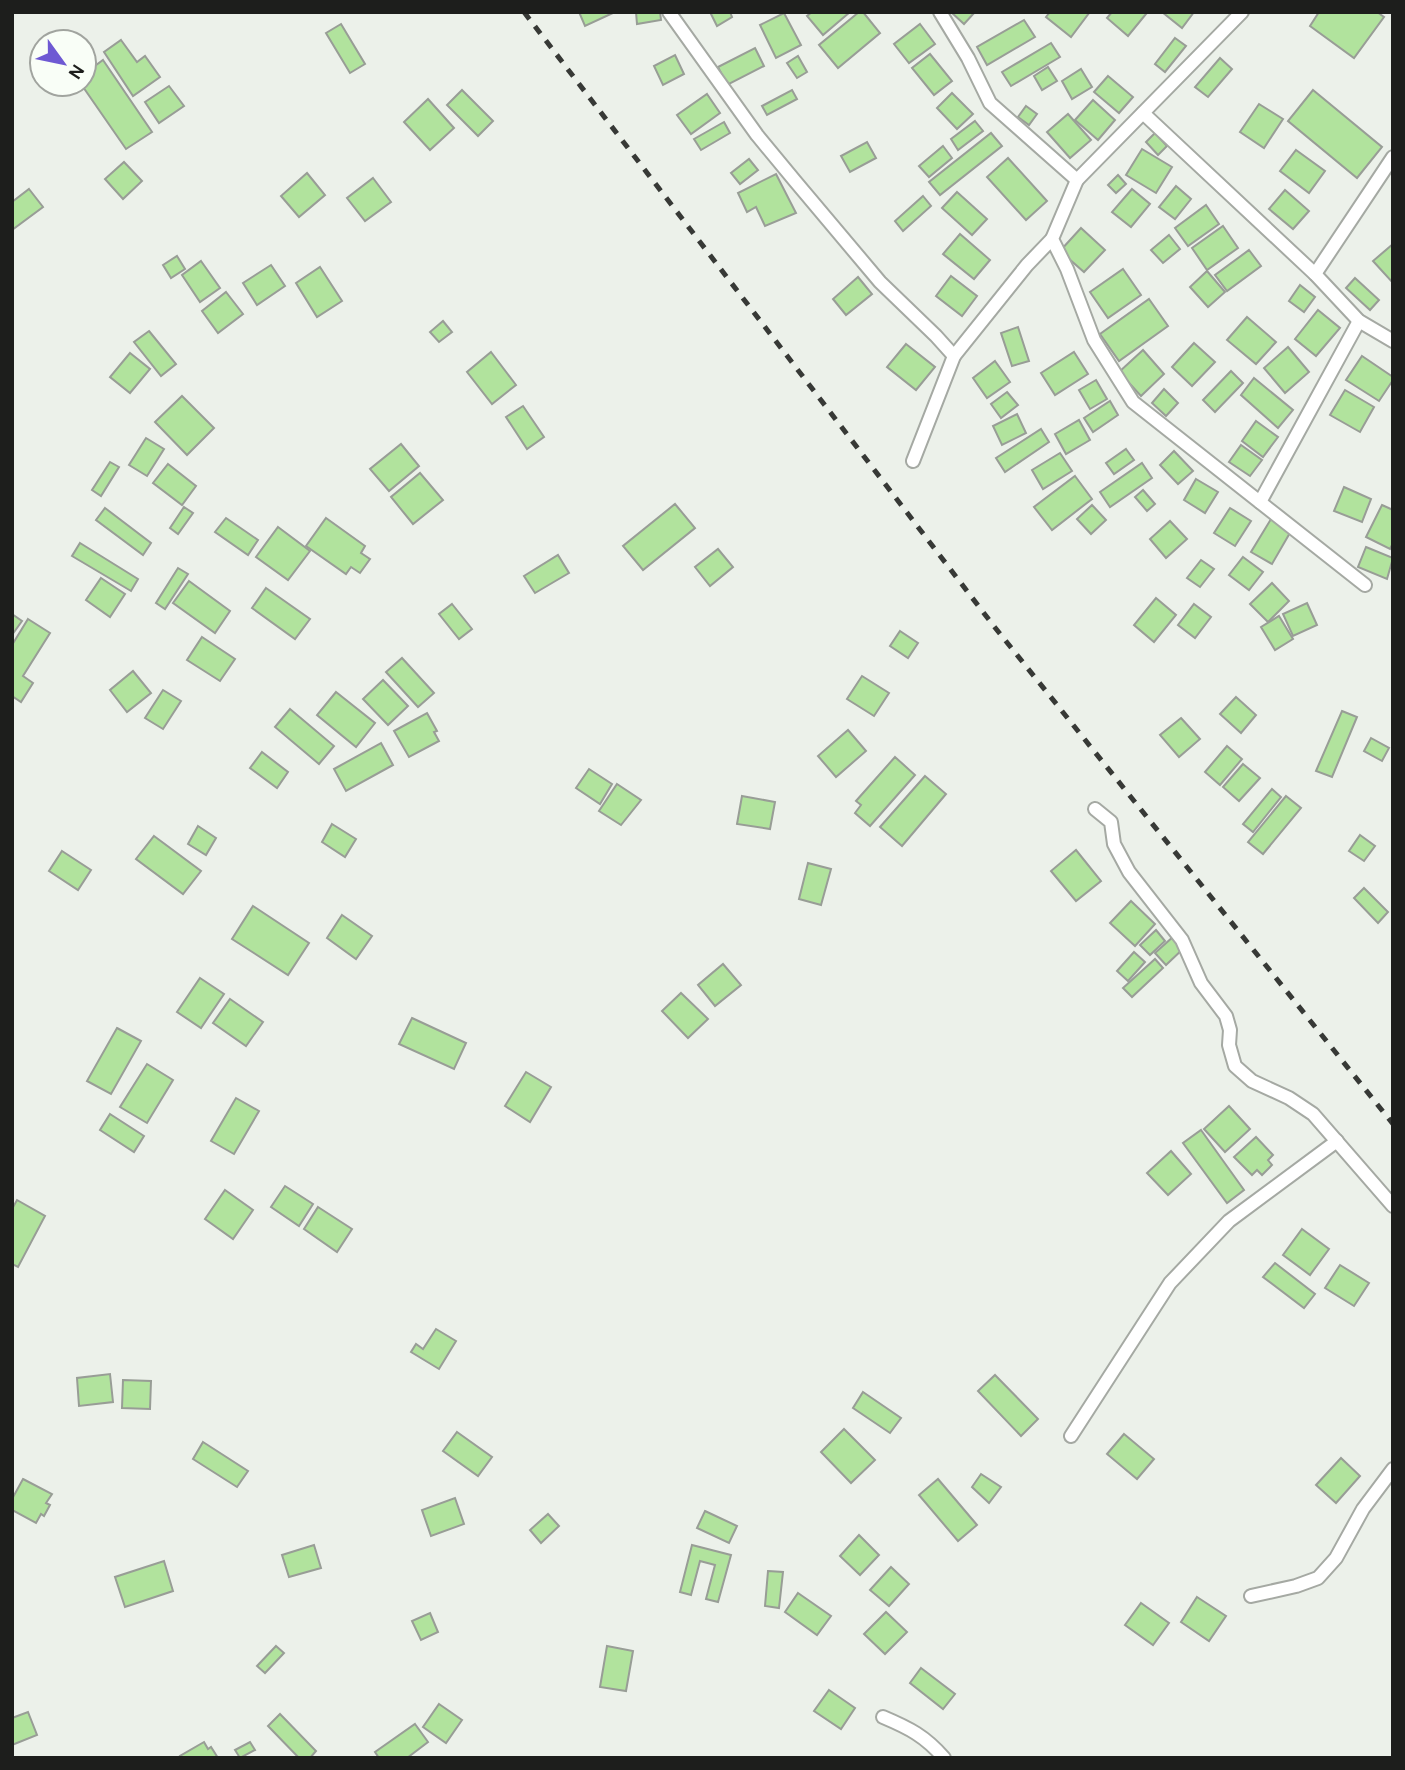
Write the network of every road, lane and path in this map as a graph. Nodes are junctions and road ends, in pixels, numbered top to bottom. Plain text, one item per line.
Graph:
1 (669, 12) edge
2 (940, 12) edge
3 (1242, 12) edge
4 (1143, 113) junction
5 (1393, 157) edge
6 (1077, 180) junction
7 (1052, 239) junction
8 (1315, 274) junction
9 (1359, 321) junction
10 (1393, 341) edge
11 (954, 356) junction
12 (913, 461) dead end
13 (1260, 502) junction
14 (1365, 585) dead end
15 (1096, 808) dead end
16 (1337, 1141) junction
17 (1393, 1206) edge
18 (1071, 1436) dead end
19 (1393, 1469) edge
20 (1251, 1596) dead end
21 (883, 1717) dead end
22 (944, 1758) edge

1 - 11 street
2 - 6 street
3 - 4 street
4 - 6 street
4 - 8 street
5 - 8 street
6 - 7 street
7 - 11 street
7 - 13 street
8 - 9 street
9 - 10 street
9 - 13 street
11 - 12 street
13 - 14 street
15 - 16 street
16 - 17 street
16 - 18 street
19 - 20 street
21 - 22 street

